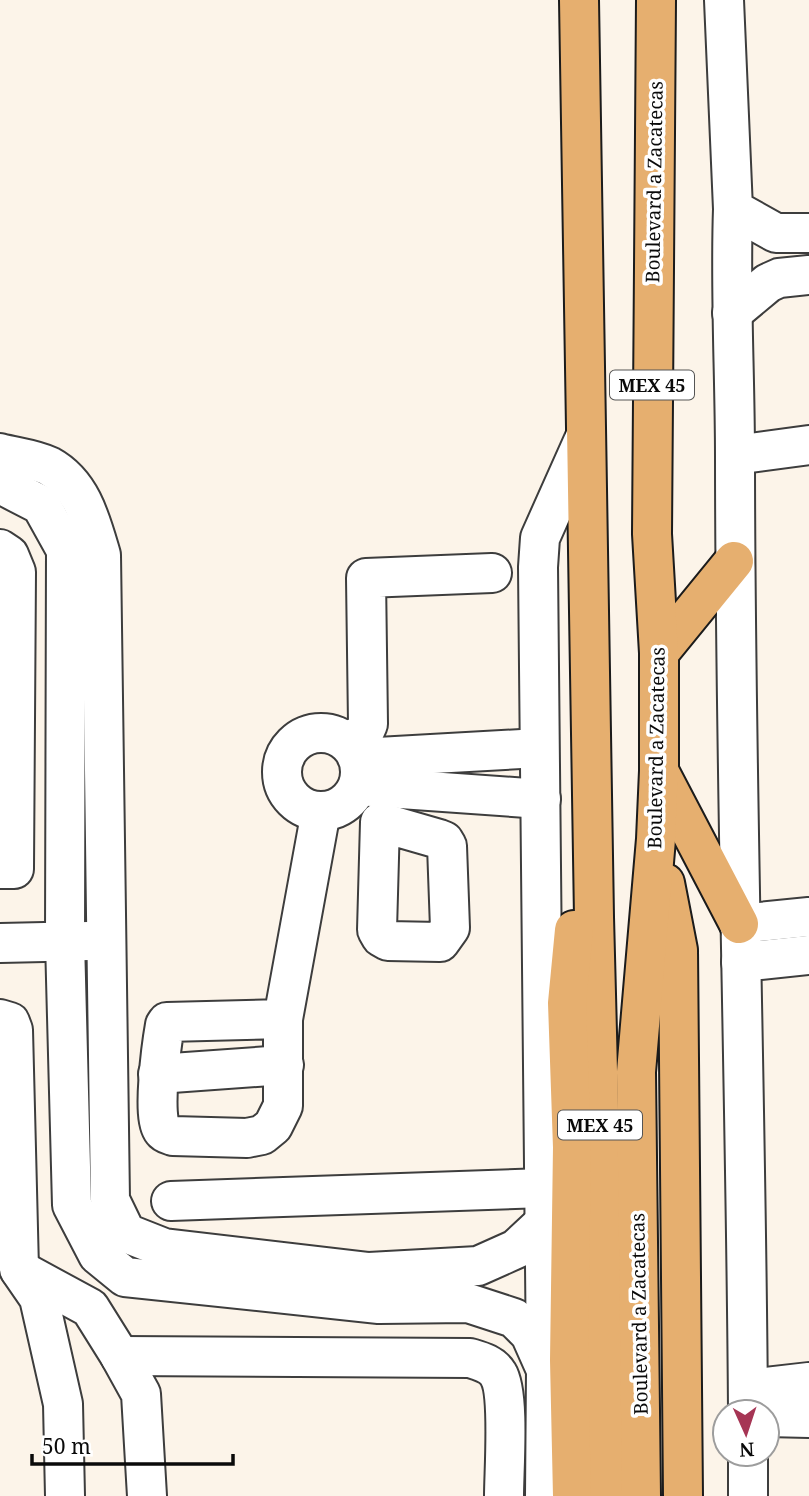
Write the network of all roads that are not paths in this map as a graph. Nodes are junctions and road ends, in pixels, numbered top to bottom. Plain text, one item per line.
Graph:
1 (579, 0) edge
2 (656, 0) edge
3 (724, 0) edge
4 (733, 209) junction
5 (809, 233) edge
6 (809, 275) edge
7 (732, 313) junction
8 (586, 435) junction
9 (809, 445) edge
10 (0, 453) edge
11 (735, 455) junction
12 (0, 484) edge
13 (0, 549) edge
14 (734, 561) junction
15 (492, 573) dead end
16 (659, 653) junction
17 (539, 748) junction
18 (591, 754) junction
19 (659, 771) junction
20 (346, 779) junction
21 (541, 799) junction
22 (380, 822) dead end
23 (656, 839) junction
24 (0, 869) edge
25 (809, 917) edge
26 (739, 924) junction
27 (65, 941) junction
28 (105, 941) junction
29 (0, 943) edge
30 (809, 955) edge
31 (741, 962) junction
32 (556, 985) junction
33 (0, 1018) edge
34 (283, 1019) junction
35 (284, 1065) junction
36 (158, 1074) junction
37 (170, 1201) dead end
38 (553, 1211) junction
39 (112, 1245) junction
40 (516, 1249) junction
41 (9, 1269) edge
42 (514, 1318) junction
43 (120, 1356) junction
44 (546, 1370) junction
45 (809, 1382) edge
46 (755, 1398) edge
47 (773, 1398) edge
48 (781, 1412) edge
49 (809, 1418) edge
50 (748, 1468) edge
51 (65, 1496) edge
52 (147, 1496) edge
53 (503, 1496) edge
54 (545, 1496) edge
55 (572, 1496) edge
56 (609, 1496) edge
57 (641, 1496) edge
58 (683, 1496) edge
59 (748, 1496) edge

1 - 8 main road, Boulevard a Zacatecas / MEX 45
2 - 16 main road, Boulevard a Zacatecas / MEX 45
3 - 4 street
4 - 5 street
4 - 7 street
6 - 7 street
7 - 11 street
8 - 17 street
8 - 18 main road, Boulevard a Zacatecas / MEX 45
9 - 11 street
10 - 28 street
11 - 14 street
12 - 27 street
13 - 24 street
14 - 16 main road
14 - 26 street
15 - 20 street
16 - 19 main road, Boulevard a Zacatecas / MEX 45
17 - 20 street
17 - 21 street
18 - 32 main road
18 - 56 main road, Boulevard a Zacatecas / MEX 45
19 - 23 main road, Boulevard a Zacatecas / MEX 45
19 - 26 main road
20 - 21 street
20 - 22 street
20 - 34 street
21 - 32 street
23 - 57 main road, Boulevard a Zacatecas / MEX 45
23 - 58 main road
25 - 26 street
26 - 31 street
27 - 28 street
27 - 29 street
27 - 39 street
28 - 39 street
30 - 31 street
31 - 46 street
32 - 38 main road
33 - 41 street
34 - 35 street
34 - 36 street
35 - 36 street
35 - 36 street
37 - 38 street
38 - 40 street
38 - 44 street
38 - 55 main road
39 - 40 street
39 - 42 street
40 - 42 street
41 - 43 street
41 - 51 street
42 - 44 street
43 - 52 street
43 - 53 street
44 - 54 street
45 - 47 street
48 - 49 street
50 - 59 street

